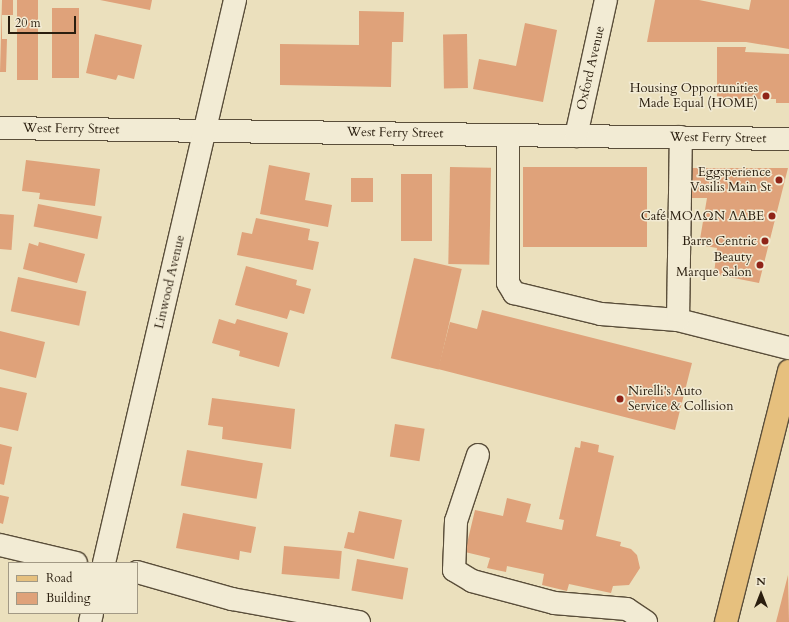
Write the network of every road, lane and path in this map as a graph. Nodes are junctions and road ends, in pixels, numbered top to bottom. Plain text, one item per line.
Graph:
1 (235, 0) edge
2 (606, 0) edge
3 (0, 128) edge
4 (205, 131) junction
5 (508, 135) junction
6 (576, 136) junction
7 (681, 137) junction
8 (789, 139) edge
9 (678, 320) junction
10 (789, 348) edge
11 (789, 371) edge
12 (478, 455) dead end
13 (0, 545) edge
14 (72, 562) edge
15 (104, 562) edge
16 (138, 572) edge
17 (359, 622) edge
18 (646, 622) edge
19 (726, 622) edge

1 - 4 street, Linwood Avenue
2 - 6 street, Oxford Avenue
3 - 4 street, West Ferry Street
4 - 5 street, West Ferry Street
4 - 15 street, Linwood Avenue
5 - 6 street, West Ferry Street
5 - 9 street
6 - 7 street, West Ferry Street
7 - 8 street, West Ferry Street
7 - 9 street
9 - 10 street
11 - 19 main road
12 - 18 street
13 - 14 street
16 - 17 street

